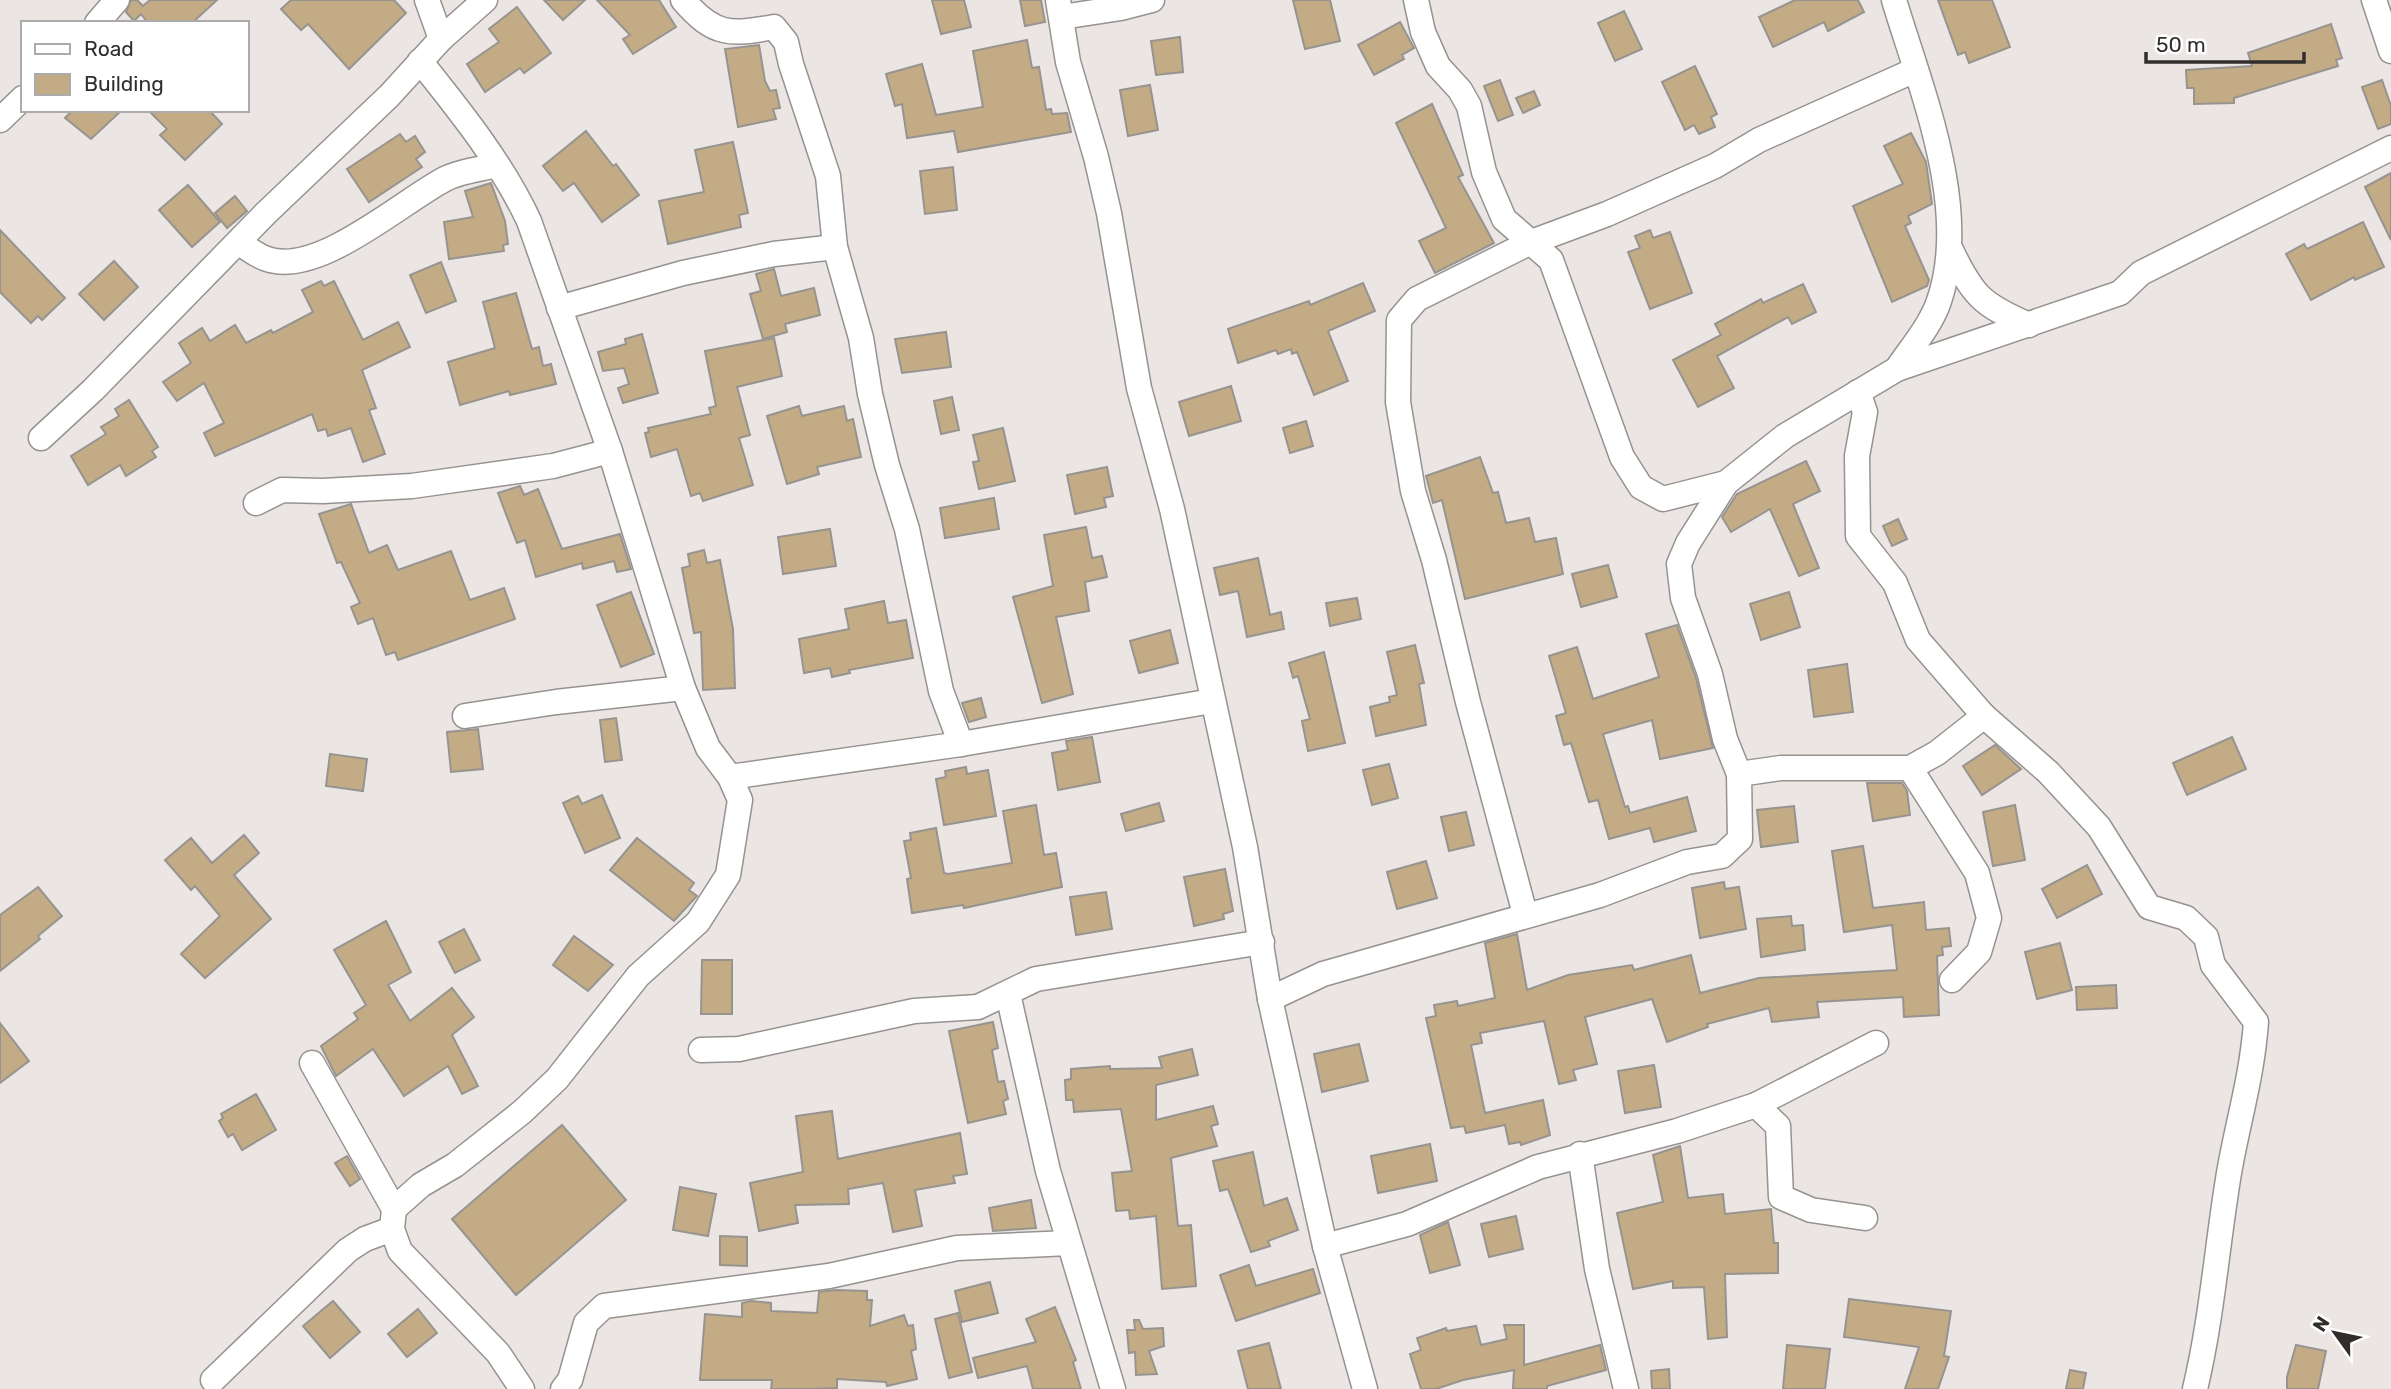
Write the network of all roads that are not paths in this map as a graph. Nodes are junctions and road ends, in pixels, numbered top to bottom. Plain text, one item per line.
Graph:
1 (117, 0) edge
2 (428, 0) edge
3 (485, 0) edge
4 (683, 0) edge
5 (1152, 0) edge
6 (1416, 0) edge
7 (1894, 0) edge
8 (2374, 0) edge
9 (1060, 8) edge
10 (99, 21) edge
11 (441, 39) junction
12 (2391, 51) edge
13 (420, 61) junction
14 (1915, 71) junction
15 (21, 100) edge
16 (0, 120) edge
17 (2391, 148) edge
18 (497, 165) junction
19 (239, 243) junction
20 (1530, 243) junction
21 (835, 247) junction
22 (1951, 250) junction
23 (559, 308) junction
24 (2029, 325) junction
25 (1897, 369) junction
26 (1858, 392) junction
27 (41, 438) dead end
28 (610, 451) junction
29 (1726, 483) junction
30 (257, 502) dead end
31 (682, 688) junction
32 (1212, 701) junction
33 (465, 716) dead end
34 (1984, 716) junction
35 (961, 744) junction
36 (1910, 768) junction
37 (1739, 775) junction
38 (730, 777) junction
39 (1525, 914) junction
40 (1262, 942) junction
41 (1952, 980) dead end
42 (1009, 994) junction
43 (1270, 999) junction
44 (1876, 1043) dead end
45 (701, 1050) dead end
46 (312, 1063) dead end
47 (1756, 1105) junction
48 (1580, 1154) junction
49 (1865, 1218) dead end
50 (393, 1219) junction
51 (1069, 1243) junction
52 (1325, 1246) junction
53 (213, 1380) dead end
54 (522, 1389) edge
55 (563, 1389) edge
56 (1113, 1389) edge
57 (1365, 1389) edge
58 (1626, 1389) edge
59 (2195, 1389) edge

1 - 10 street
2 - 11 street
3 - 11 street
4 - 21 street
5 - 9 street
6 - 20 street
7 - 14 street
8 - 12 street
9 - 32 street
11 - 13 street
13 - 18 street
13 - 19 street
14 - 20 street
14 - 22 street
15 - 16 street
17 - 24 street
18 - 19 street
18 - 23 street
19 - 27 street
20 - 29 street
20 - 39 street
21 - 23 street
21 - 35 street
22 - 24 street
22 - 25 street
23 - 28 street
24 - 25 street
25 - 26 street
26 - 29 street
26 - 34 street
28 - 30 street
28 - 31 street
29 - 37 street
31 - 33 street
31 - 38 street
32 - 35 street
32 - 40 street
34 - 36 street
34 - 59 street
35 - 38 street
36 - 37 street
36 - 41 street
37 - 39 street
38 - 50 street
39 - 43 street
40 - 42 street
40 - 43 street
42 - 45 street
42 - 51 street
43 - 52 street
44 - 47 street
46 - 50 street
47 - 48 street
47 - 49 street
48 - 52 street
48 - 58 street
50 - 53 street
50 - 54 street
51 - 55 street
51 - 56 street
52 - 57 street

